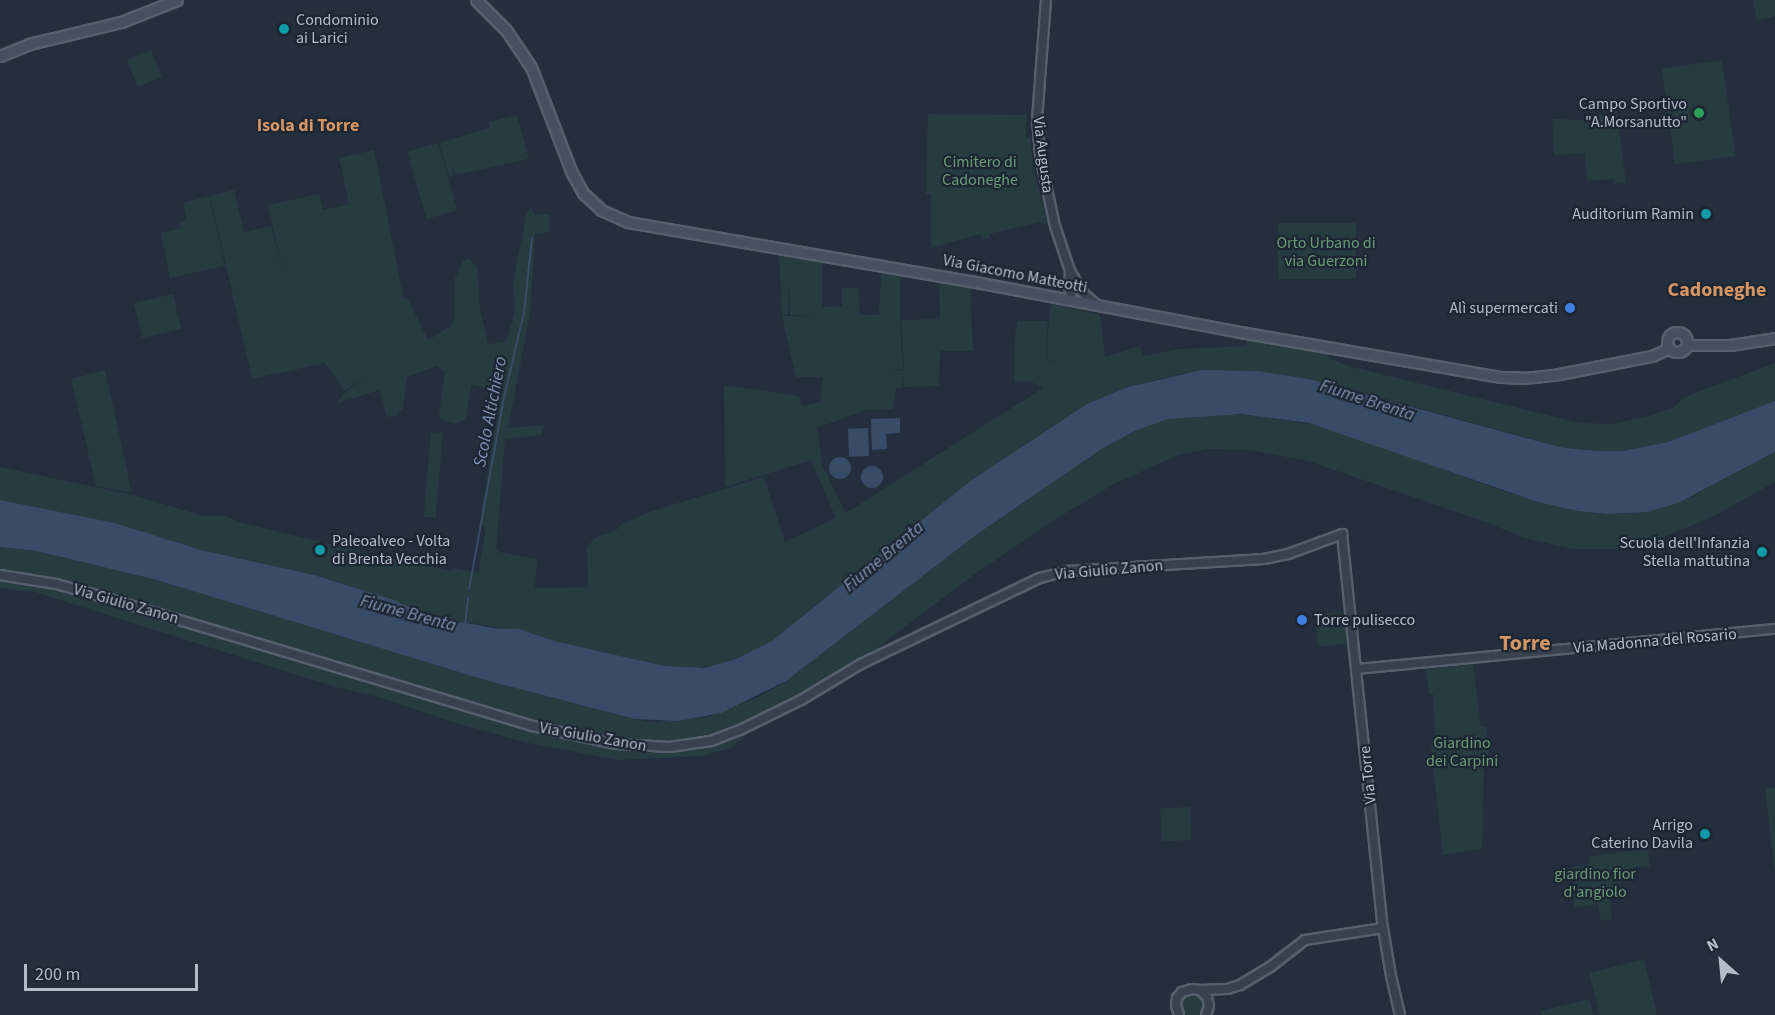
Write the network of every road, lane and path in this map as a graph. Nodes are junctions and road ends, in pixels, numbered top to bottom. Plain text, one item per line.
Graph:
1 (177, 0) edge
2 (476, 0) edge
3 (1046, 0) edge
4 (0, 56) edge
5 (1070, 271) junction
6 (1069, 287) junction
7 (1079, 287) junction
8 (1058, 297) junction
9 (1072, 300) junction
10 (1097, 305) junction
11 (1775, 338) edge
12 (1687, 345) junction
13 (1669, 348) junction
14 (1342, 534) joint
15 (0, 575) edge
16 (1775, 629) edge
17 (1357, 669) junction
18 (1383, 928) junction
19 (1200, 990) junction
20 (1179, 1015) edge
21 (1206, 1015) edge
22 (1400, 1015) edge

1 - 4 main road
2 - 8 main road, Via Giacomo Matteotti
3 - 5 street, Via Augusta
5 - 6 street, Via Augusta
5 - 7 street, Via Augusta
6 - 8 street
6 - 9 street, Via Augusta
7 - 9 street
7 - 10 street, Via Augusta
8 - 9 main road, Via Giacomo Matteotti
9 - 10 main road, Via Giacomo Matteotti
10 - 13 main road, Via Giacomo Matteotti
11 - 12 main road
12 - 13 main road
12 - 13 main road
14 - 15 street, Via Giulio Zanon
14 - 17 street, Via Torre
16 - 17 street, Via Madonna del Rosario
17 - 18 street, Via Torre
18 - 19 street
18 - 22 street, Via Torre
19 - 20 street
19 - 21 street

